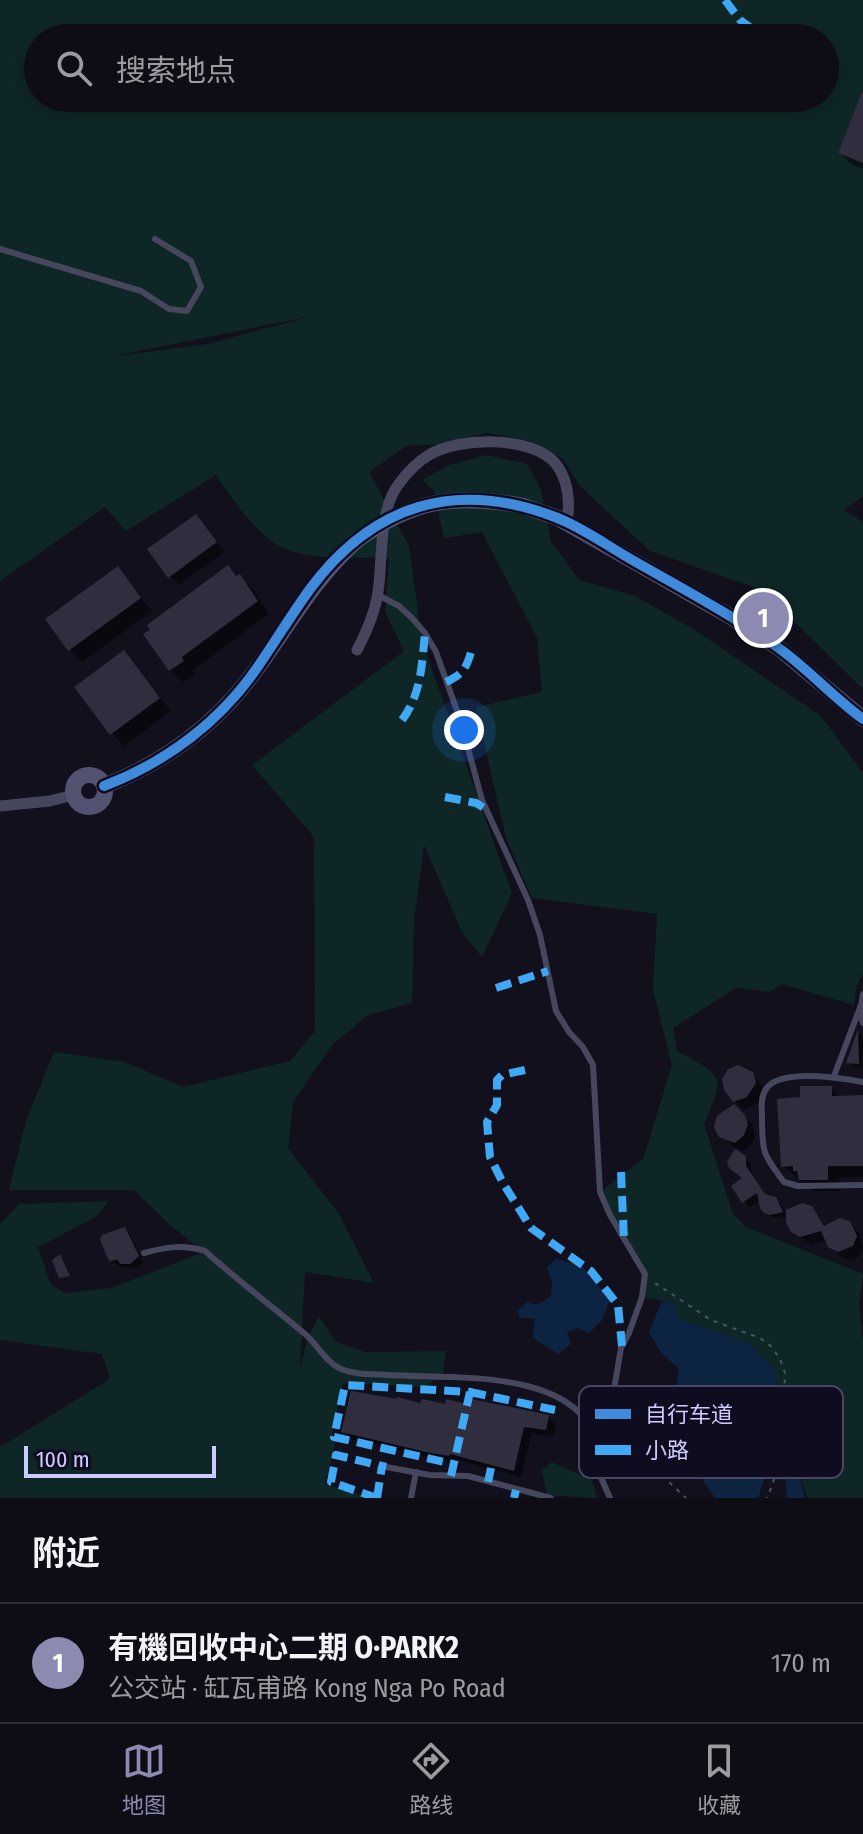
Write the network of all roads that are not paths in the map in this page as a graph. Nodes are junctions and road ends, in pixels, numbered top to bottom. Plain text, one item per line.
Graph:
1 (155, 239) dead end
2 (0, 249) edge
3 (567, 523) junction
4 (378, 595) junction
5 (357, 650) dead end
6 (863, 719) edge
7 (73, 795) joint
8 (0, 806) edge
9 (863, 994) edge
10 (861, 1005) junction
11 (863, 1021) edge
12 (834, 1076) junction
13 (863, 1082) edge
14 (863, 1185) edge
15 (144, 1253) dead end
16 (614, 1386) edge
17 (579, 1412) edge
18 (386, 1467) dead end
19 (416, 1472) junction
20 (601, 1478) edge
21 (411, 1498) edge
22 (551, 1498) edge
23 (610, 1498) edge

1 - 2 lane
3 - 4 street
3 - 6 street
3 - 7 street, bridge
4 - 5 street
4 - 16 lane
7 - 8 street
9 - 10 lane
10 - 11 lane
10 - 12 lane
12 - 13 lane
12 - 14 lane
15 - 17 lane
18 - 19 lane
19 - 21 lane
19 - 22 lane
20 - 23 lane

